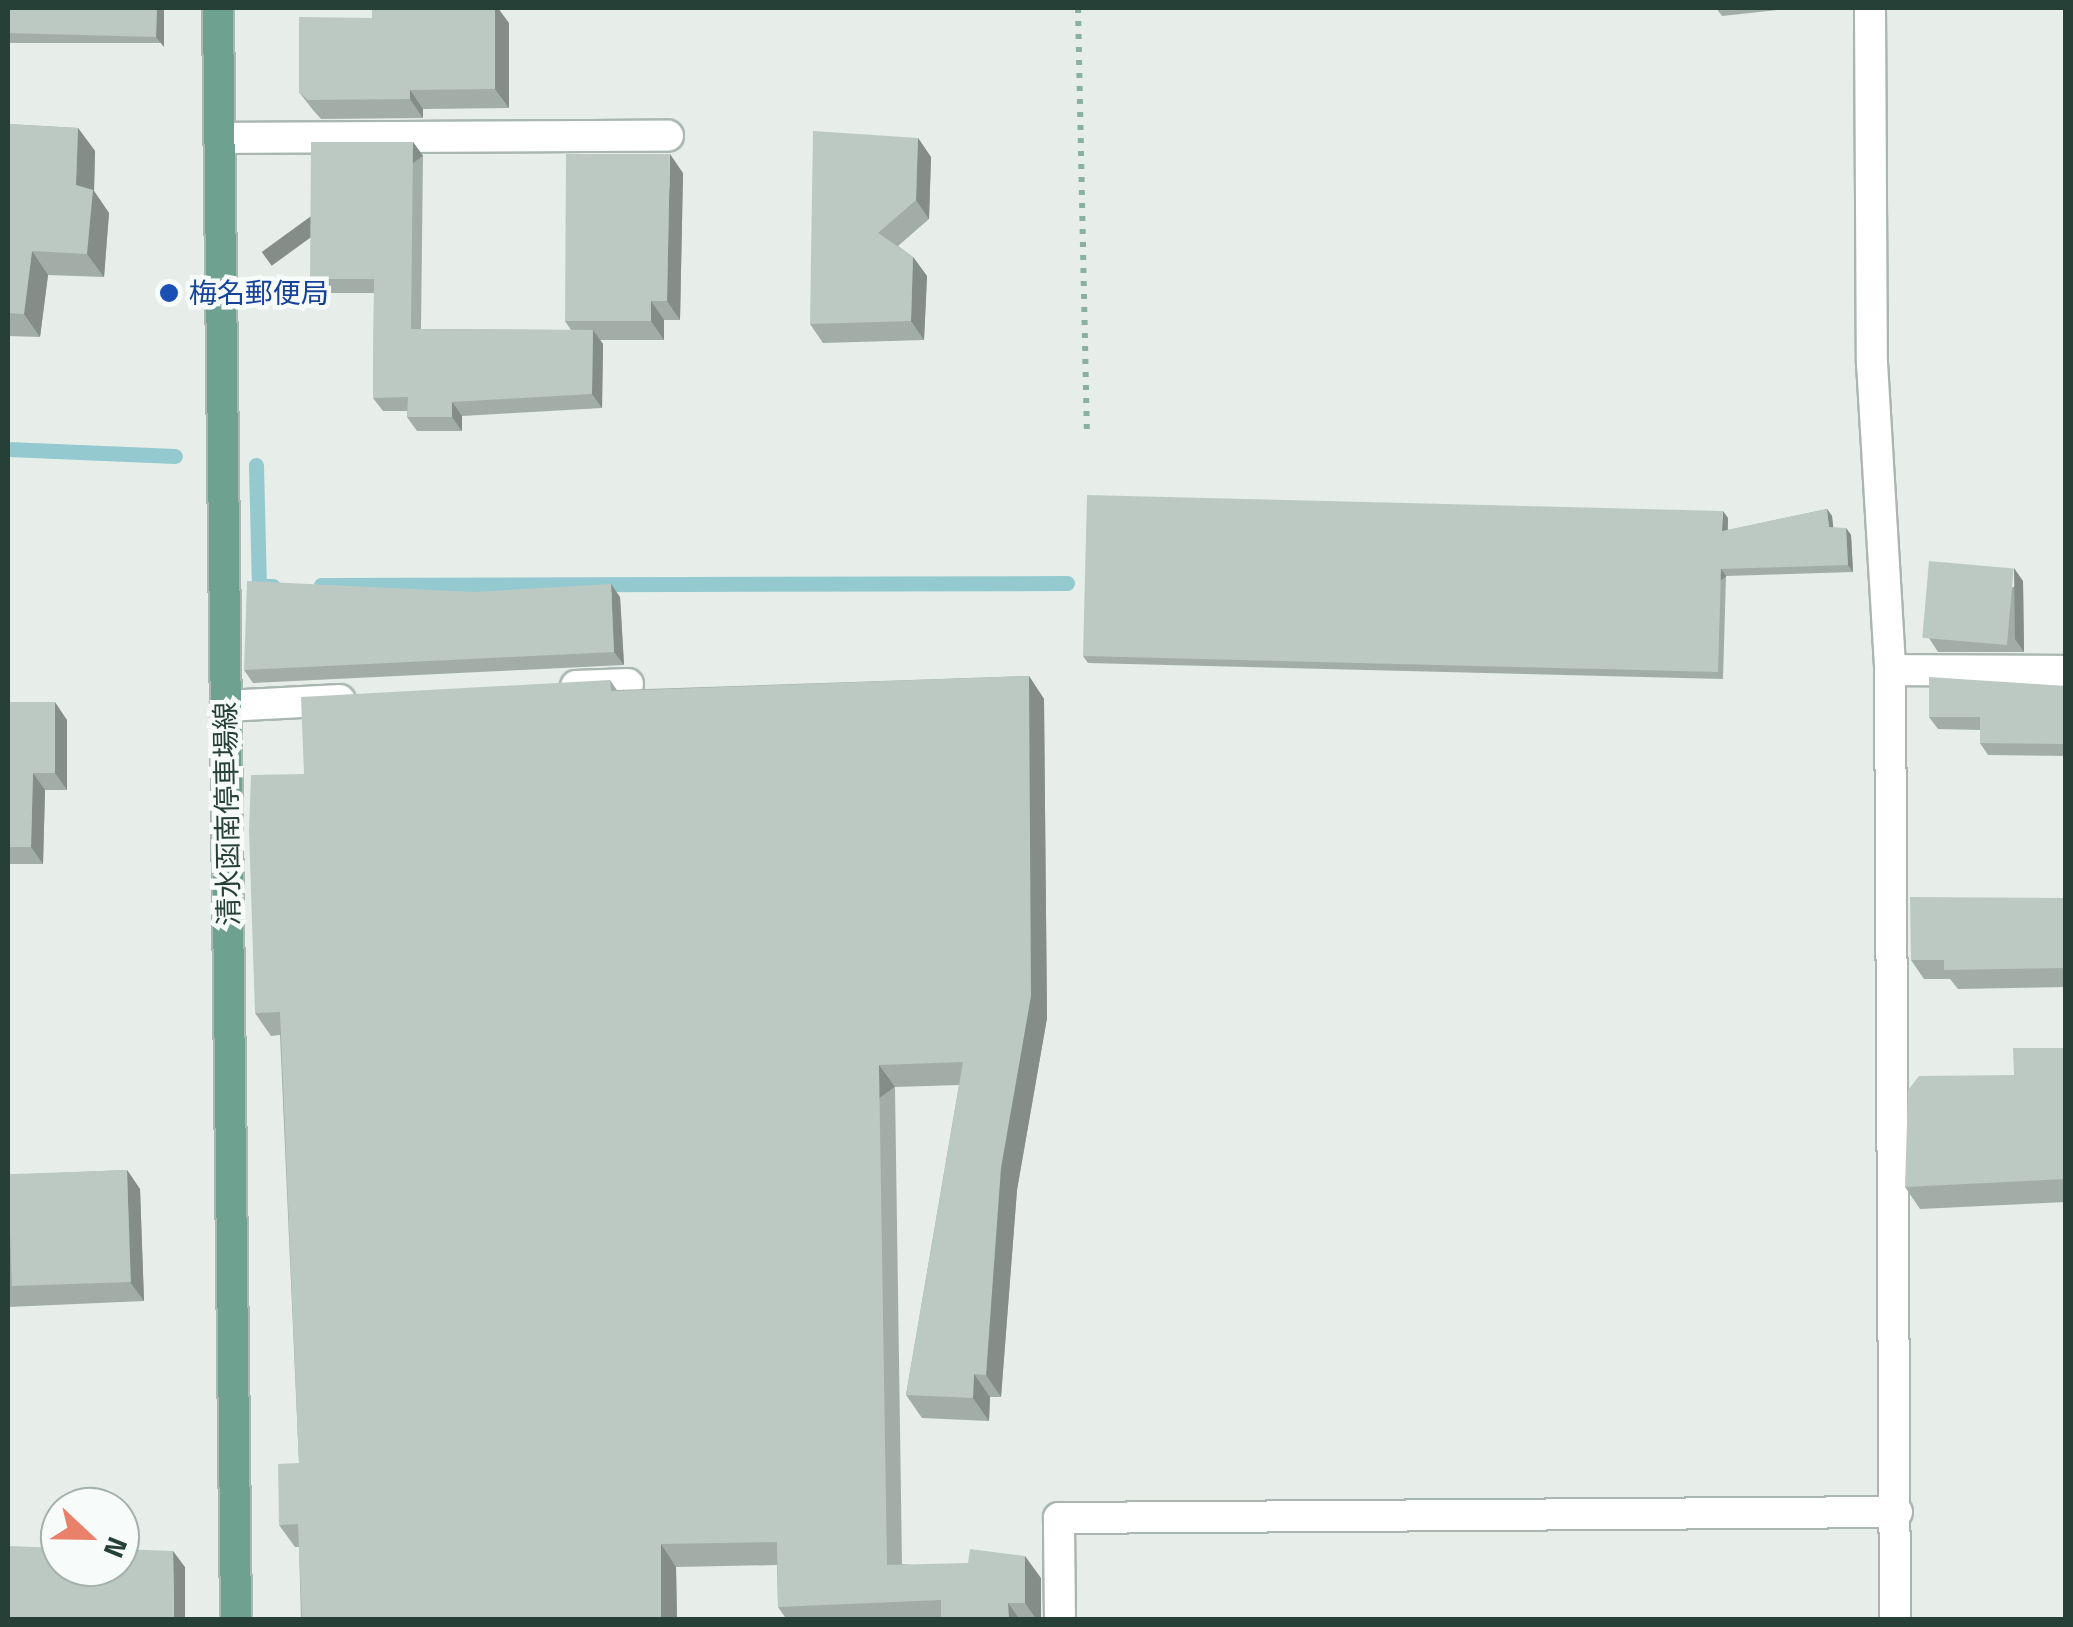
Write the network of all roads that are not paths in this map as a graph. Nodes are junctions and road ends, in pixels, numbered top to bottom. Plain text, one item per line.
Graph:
1 (218, 8) edge
2 (1870, 8) edge
3 (668, 136) dead end
4 (220, 138) junction
5 (1890, 670) junction
6 (2066, 671) edge
7 (628, 684) dead end
8 (551, 688) edge
9 (379, 698) edge
10 (226, 706) junction
11 (1897, 1512) junction
12 (236, 1620) edge
13 (1060, 1620) edge
14 (1895, 1620) edge

1 - 4 main road, 清水函南停車場線
2 - 5 street
3 - 4 street
4 - 10 main road, 清水函南停車場線
5 - 6 street
5 - 11 street
7 - 8 street
9 - 10 street
10 - 12 main road, 清水函南停車場線
11 - 13 street
11 - 14 street

